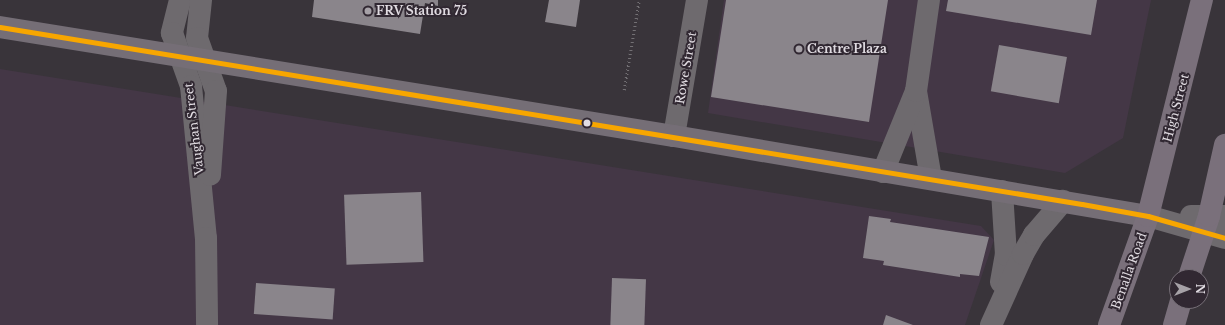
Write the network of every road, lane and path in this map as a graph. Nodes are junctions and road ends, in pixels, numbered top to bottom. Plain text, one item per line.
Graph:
1 (180, 0) edge
2 (201, 0) edge
3 (639, 0) edge
4 (697, 0) edge
5 (928, 0) edge
6 (1202, 0) edge
7 (0, 27) edge
8 (181, 56) junction
9 (205, 60) junction
10 (624, 90) dead end
11 (916, 91) junction
12 (674, 136) junction
13 (1225, 145) edge
14 (883, 172) junction
15 (931, 179) junction
16 (1002, 191) junction
17 (1063, 201) junction
18 (1148, 216) junction
19 (1212, 222) edge
20 (206, 238) junction
21 (1225, 238) edge
22 (1192, 269) edge
23 (1179, 309) edge
24 (992, 322) edge
25 (207, 325) edge
26 (1109, 325) edge
27 (1174, 325) edge

1 - 8 street, Vaughan Street
2 - 9 street, Vaughan Street
3 - 10 path
4 - 12 street, Rowe Street
5 - 11 street
6 - 18 highway, High Street
7 - 8 main road
8 - 9 main road
8 - 20 street, Vaughan Street
9 - 12 main road
9 - 20 street, Vaughan Street
11 - 14 street
11 - 15 street
12 - 14 main road
13 - 19 highway
14 - 15 main road
15 - 16 main road
16 - 17 main road
16 - 24 street
17 - 18 main road
17 - 24 street
18 - 19 street
18 - 26 highway, Benalla Road
19 - 21 street
19 - 22 highway
20 - 25 street, Vaughan Street
23 - 27 highway

